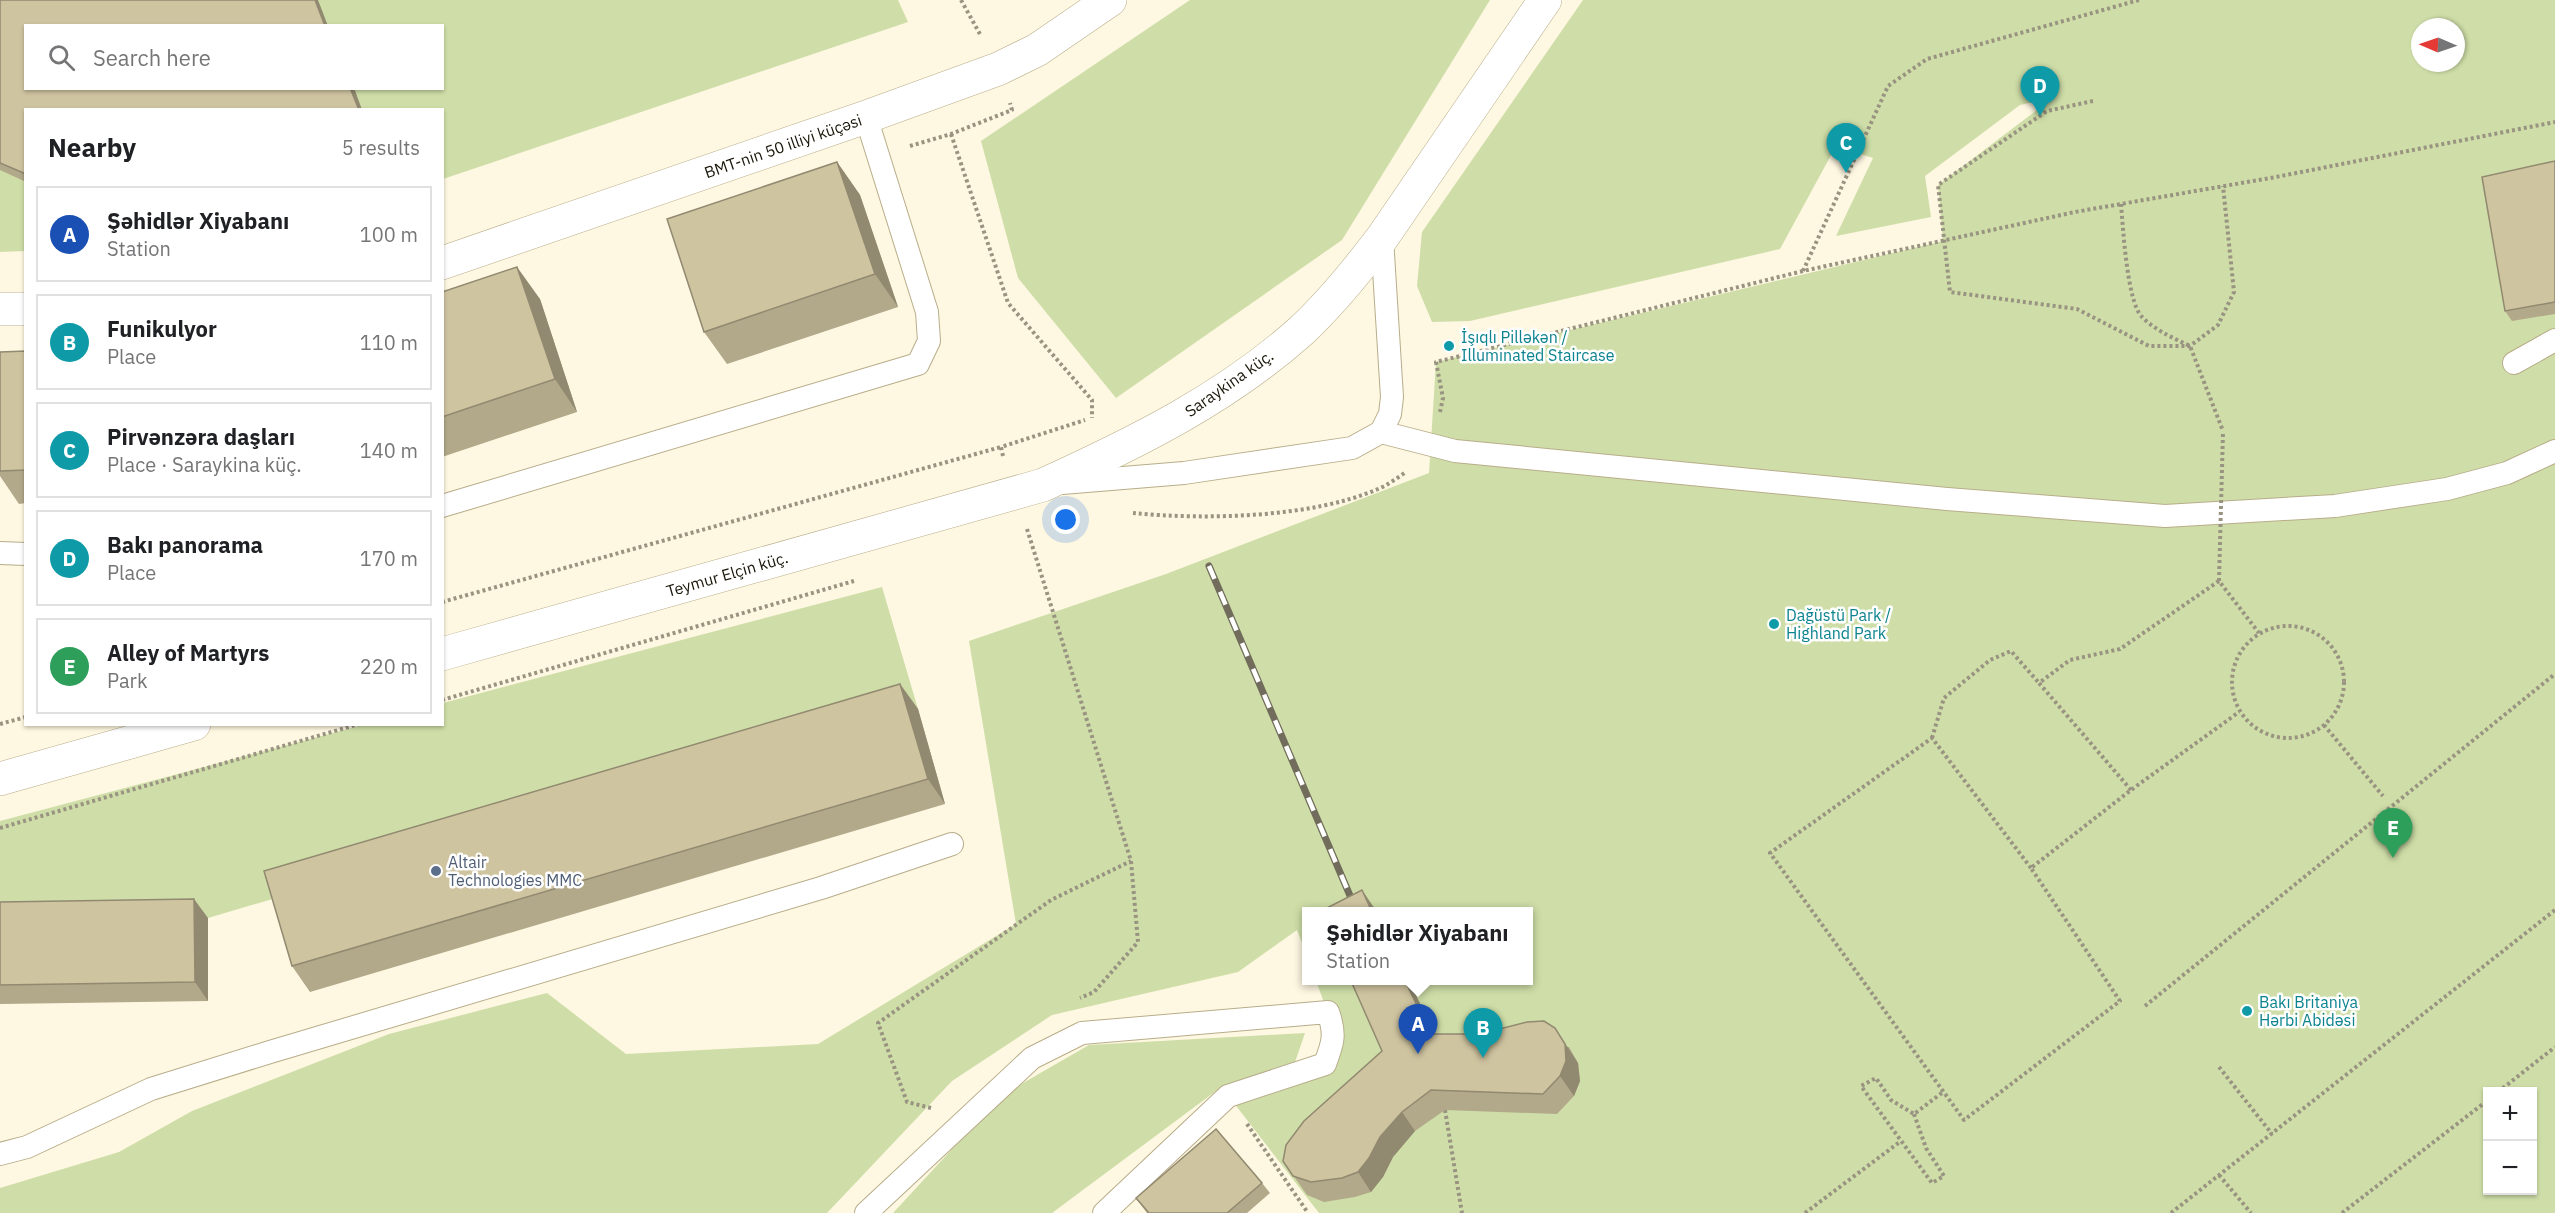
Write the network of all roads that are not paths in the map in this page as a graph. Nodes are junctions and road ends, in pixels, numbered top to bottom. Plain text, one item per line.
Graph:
1 (1110, 0) edge
2 (1545, 0) edge
3 (866, 117) junction
4 (1382, 238) junction
5 (444, 262) edge
6 (0, 309) edge
7 (24, 309) edge
8 (2555, 340) edge
9 (2514, 363) dead end
10 (1381, 432) junction
11 (2555, 451) edge
12 (1028, 490) junction
13 (444, 505) edge
14 (0, 553) edge
15 (24, 554) edge
16 (444, 653) edge
17 (187, 726) edge
18 (0, 779) edge
19 (951, 844) dead end
20 (0, 1154) edge
21 (866, 1213) edge
22 (1104, 1213) edge

1 - 3 street, BMT-nin 50 illiyi küçəsi
2 - 4 street, Saraykina küç.
3 - 5 street, BMT-nin 50 illiyi küçəsi
3 - 13 lane
4 - 10 lane
4 - 12 street, Saraykina küç.
6 - 7 street
8 - 9 lane
10 - 11 lane
10 - 12 lane
12 - 16 street, Teymur Elçin küç.
14 - 15 lane
17 - 18 street
19 - 20 lane
21 - 22 lane

